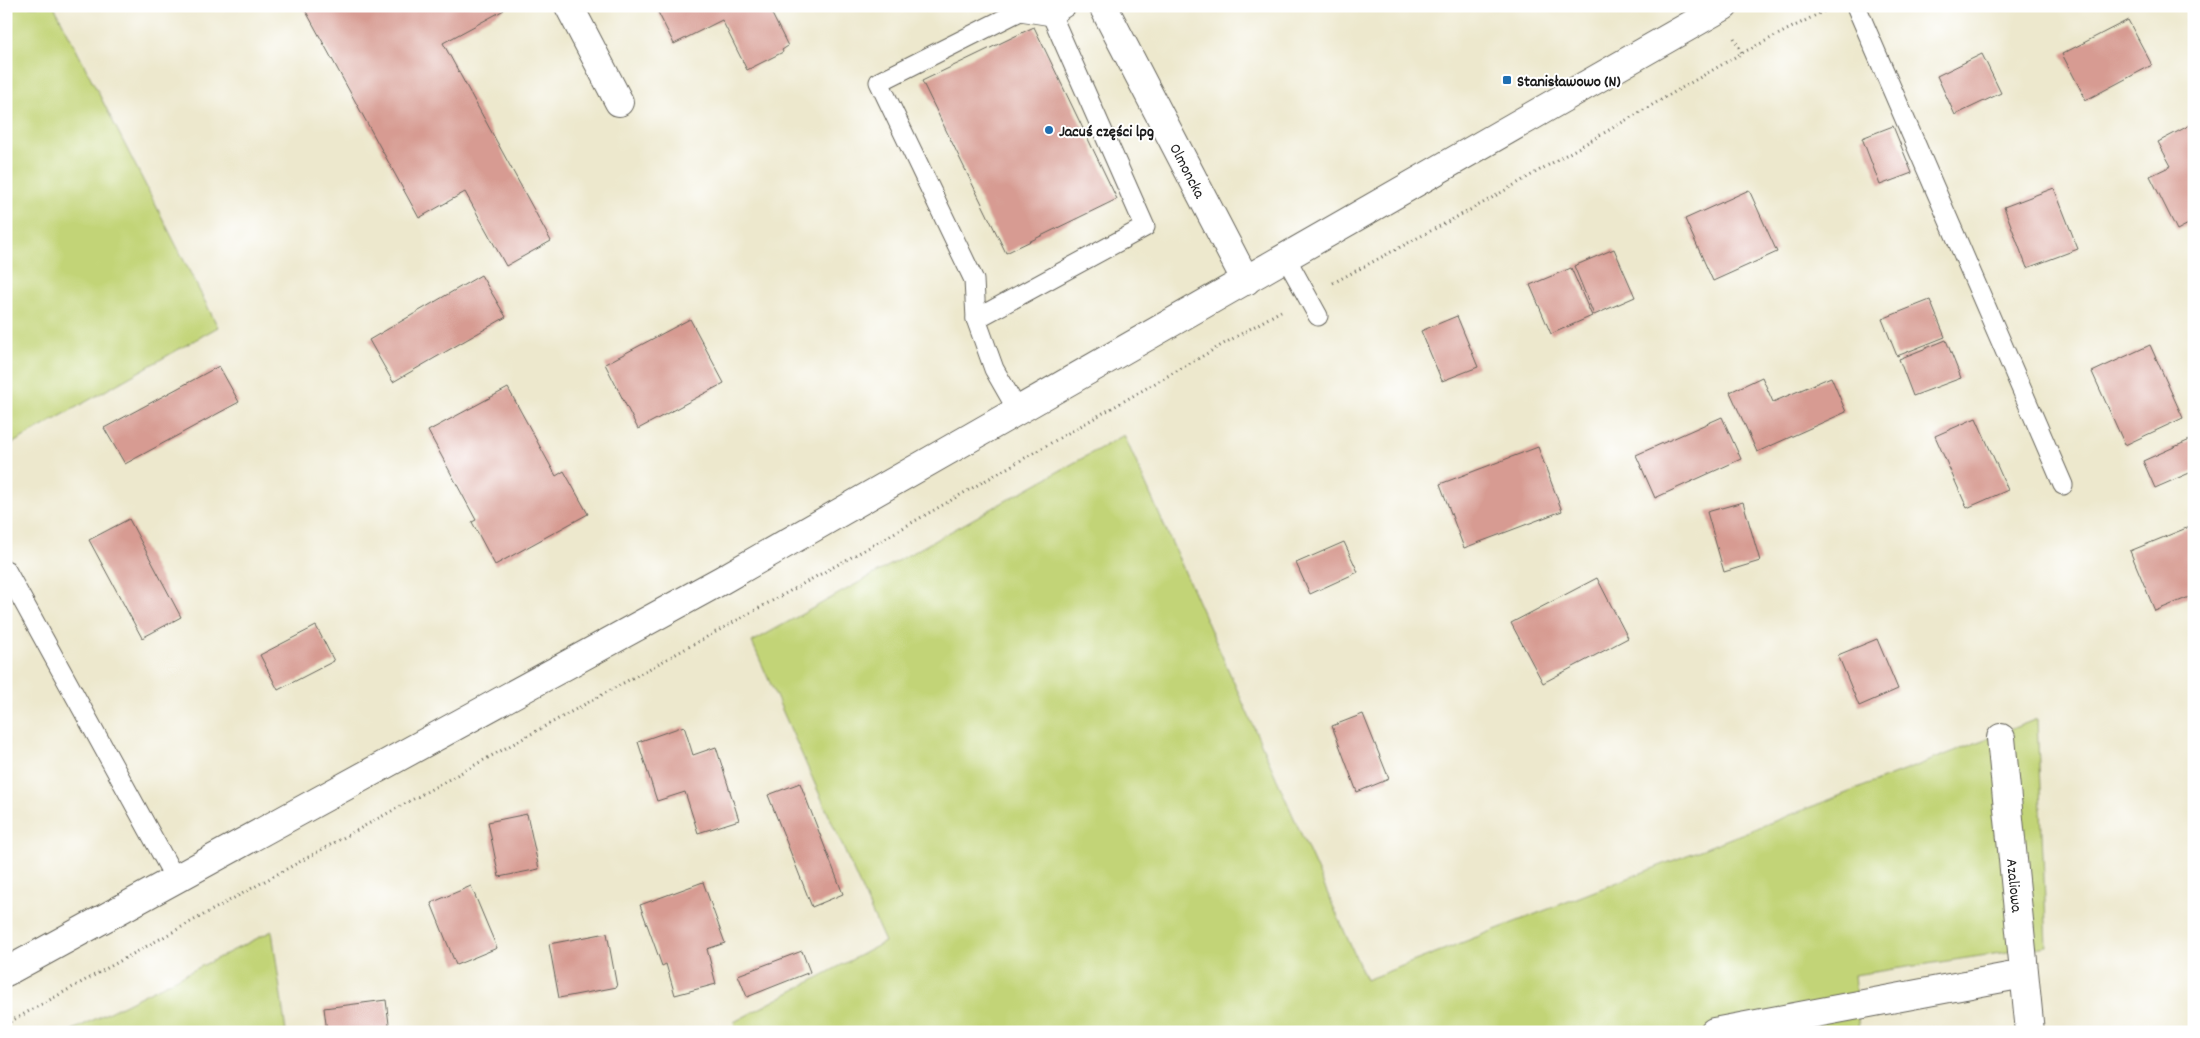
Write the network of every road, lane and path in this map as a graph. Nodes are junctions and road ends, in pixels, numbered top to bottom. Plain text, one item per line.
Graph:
1 (569, 6) edge
2 (1103, 6) edge
3 (1724, 6) edge
4 (1833, 6) edge
5 (1856, 6) edge
6 (1060, 11) edge
7 (619, 102) dead end
8 (1286, 258) junction
9 (1246, 281) junction
10 (1308, 295) junction
11 (1318, 316) dead end
12 (976, 319) junction
13 (1018, 411) junction
14 (2063, 485) dead end
15 (6, 570) edge
16 (2001, 738) dead end
17 (176, 880) junction
18 (6, 972) edge
19 (2024, 974) junction
20 (6, 1024) edge
21 (1714, 1032) edge
22 (2030, 1032) edge

1 - 7 street
2 - 9 street, Olmoncka
3 - 8 street
4 - 10 path
5 - 14 lane
6 - 12 lane
6 - 12 lane
8 - 9 street
8 - 10 lane
9 - 13 street
10 - 11 lane
10 - 20 path
12 - 13 lane
13 - 17 street
15 - 17 lane
16 - 19 street, Azaliowa
17 - 18 street
19 - 21 street
19 - 22 street, Azaliowa

